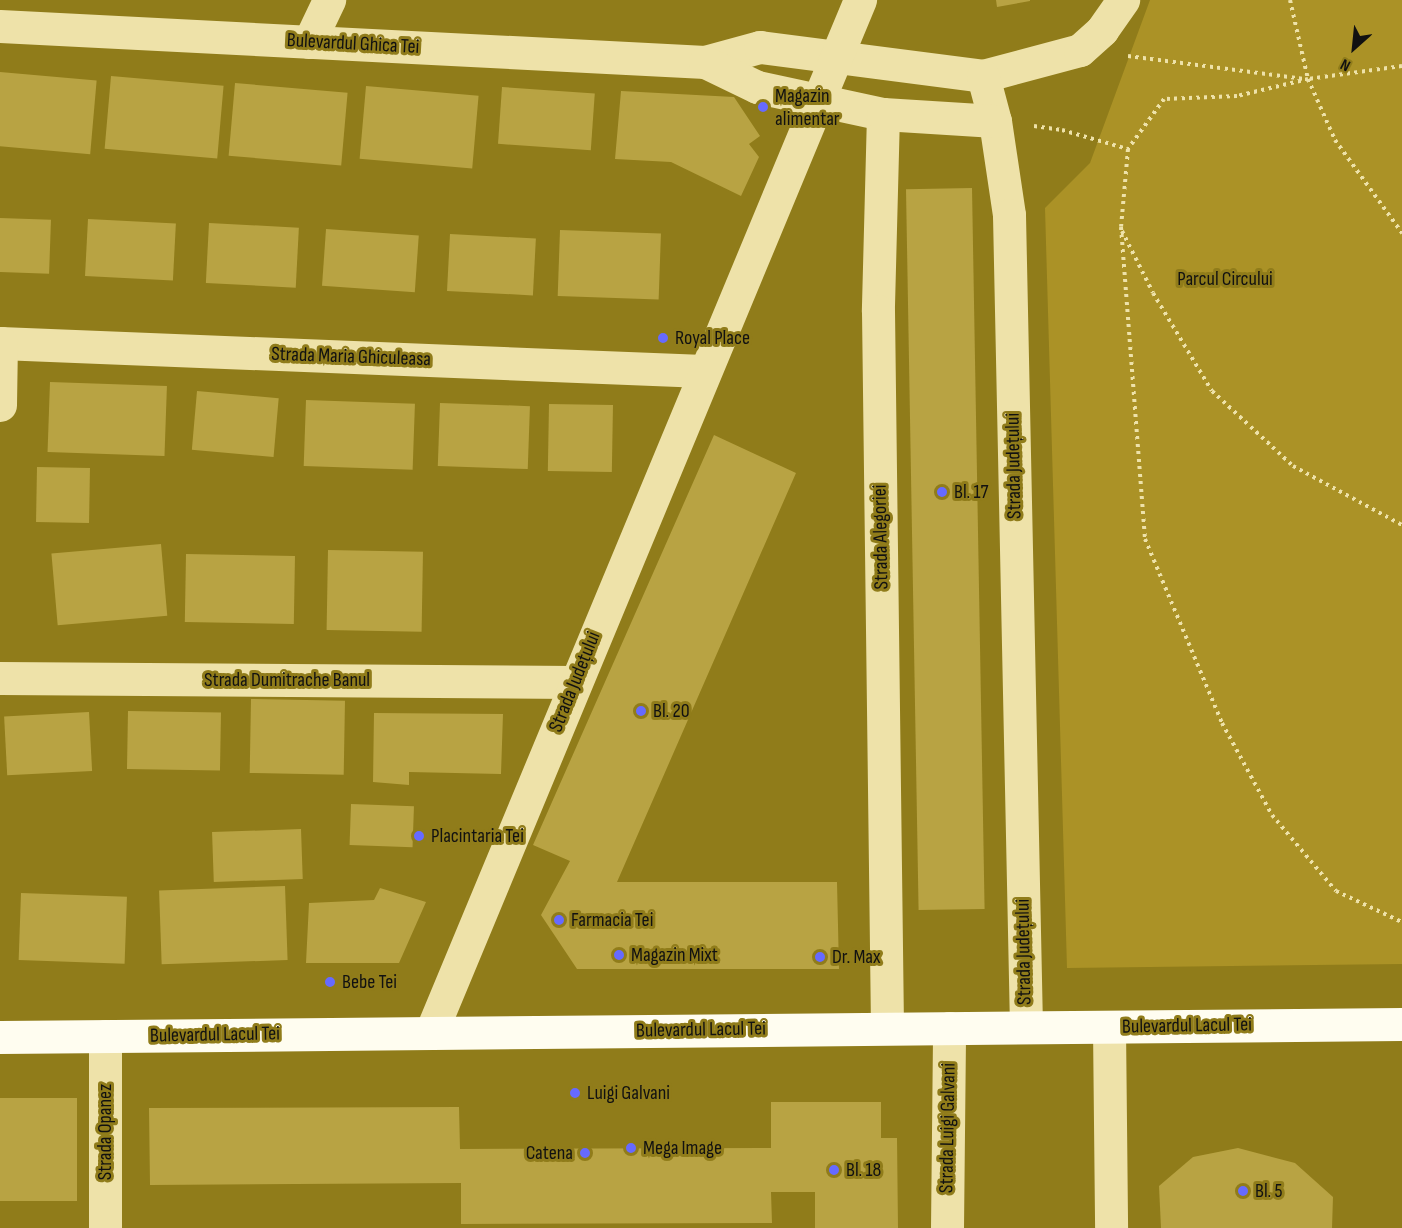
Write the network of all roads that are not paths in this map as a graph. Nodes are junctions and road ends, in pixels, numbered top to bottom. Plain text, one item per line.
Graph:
1 (329, 0) edge
2 (860, 0) edge
3 (1123, 0) edge
4 (0, 26) edge
5 (309, 42) junction
6 (835, 58) junction
7 (705, 62) junction
8 (983, 75) junction
9 (817, 100) junction
10 (883, 114) junction
11 (995, 121) junction
12 (1, 343) edge
13 (703, 371) junction
14 (0, 405) edge
15 (0, 678) edge
16 (574, 682) junction
17 (1402, 1024) edge
18 (1026, 1027) junction
19 (1109, 1027) junction
20 (887, 1028) junction
21 (949, 1028) junction
22 (431, 1032) junction
23 (105, 1036) junction
24 (0, 1037) edge
25 (105, 1228) edge
26 (947, 1228) edge
27 (1111, 1228) edge

1 - 5 street
2 - 6 street, Strada Județului
3 - 8 street
4 - 5 street, Bulevardul Ghica Tei
5 - 7 street, Bulevardul Ghica Tei
6 - 7 street, Bulevardul Ghica Tei
6 - 8 street, Bulevardul Ghica Tei
6 - 9 street, Strada Județului
7 - 9 street, Bulevardul Ghica Tei
8 - 11 street, Strada Județului
9 - 10 street
9 - 13 street, Strada Județului
10 - 11 street
10 - 20 street, Strada Alegoriei
11 - 18 street, Strada Județului
12 - 13 street, Strada Maria Ghiculeasa
12 - 14 street
13 - 16 street, Strada Județului
15 - 16 street, Strada Dumitrache Banul
16 - 22 street, Strada Județului
17 - 19 main road, Bulevardul Lacul Tei
18 - 19 main road, Bulevardul Lacul Tei
18 - 21 main road, Bulevardul Lacul Tei
19 - 27 street
20 - 21 main road, Bulevardul Lacul Tei
20 - 22 main road, Bulevardul Lacul Tei
21 - 26 street, Strada Luigi Galvani
22 - 23 main road, Bulevardul Lacul Tei
23 - 24 main road, Bulevardul Lacul Tei
23 - 25 street, Strada Opanez

